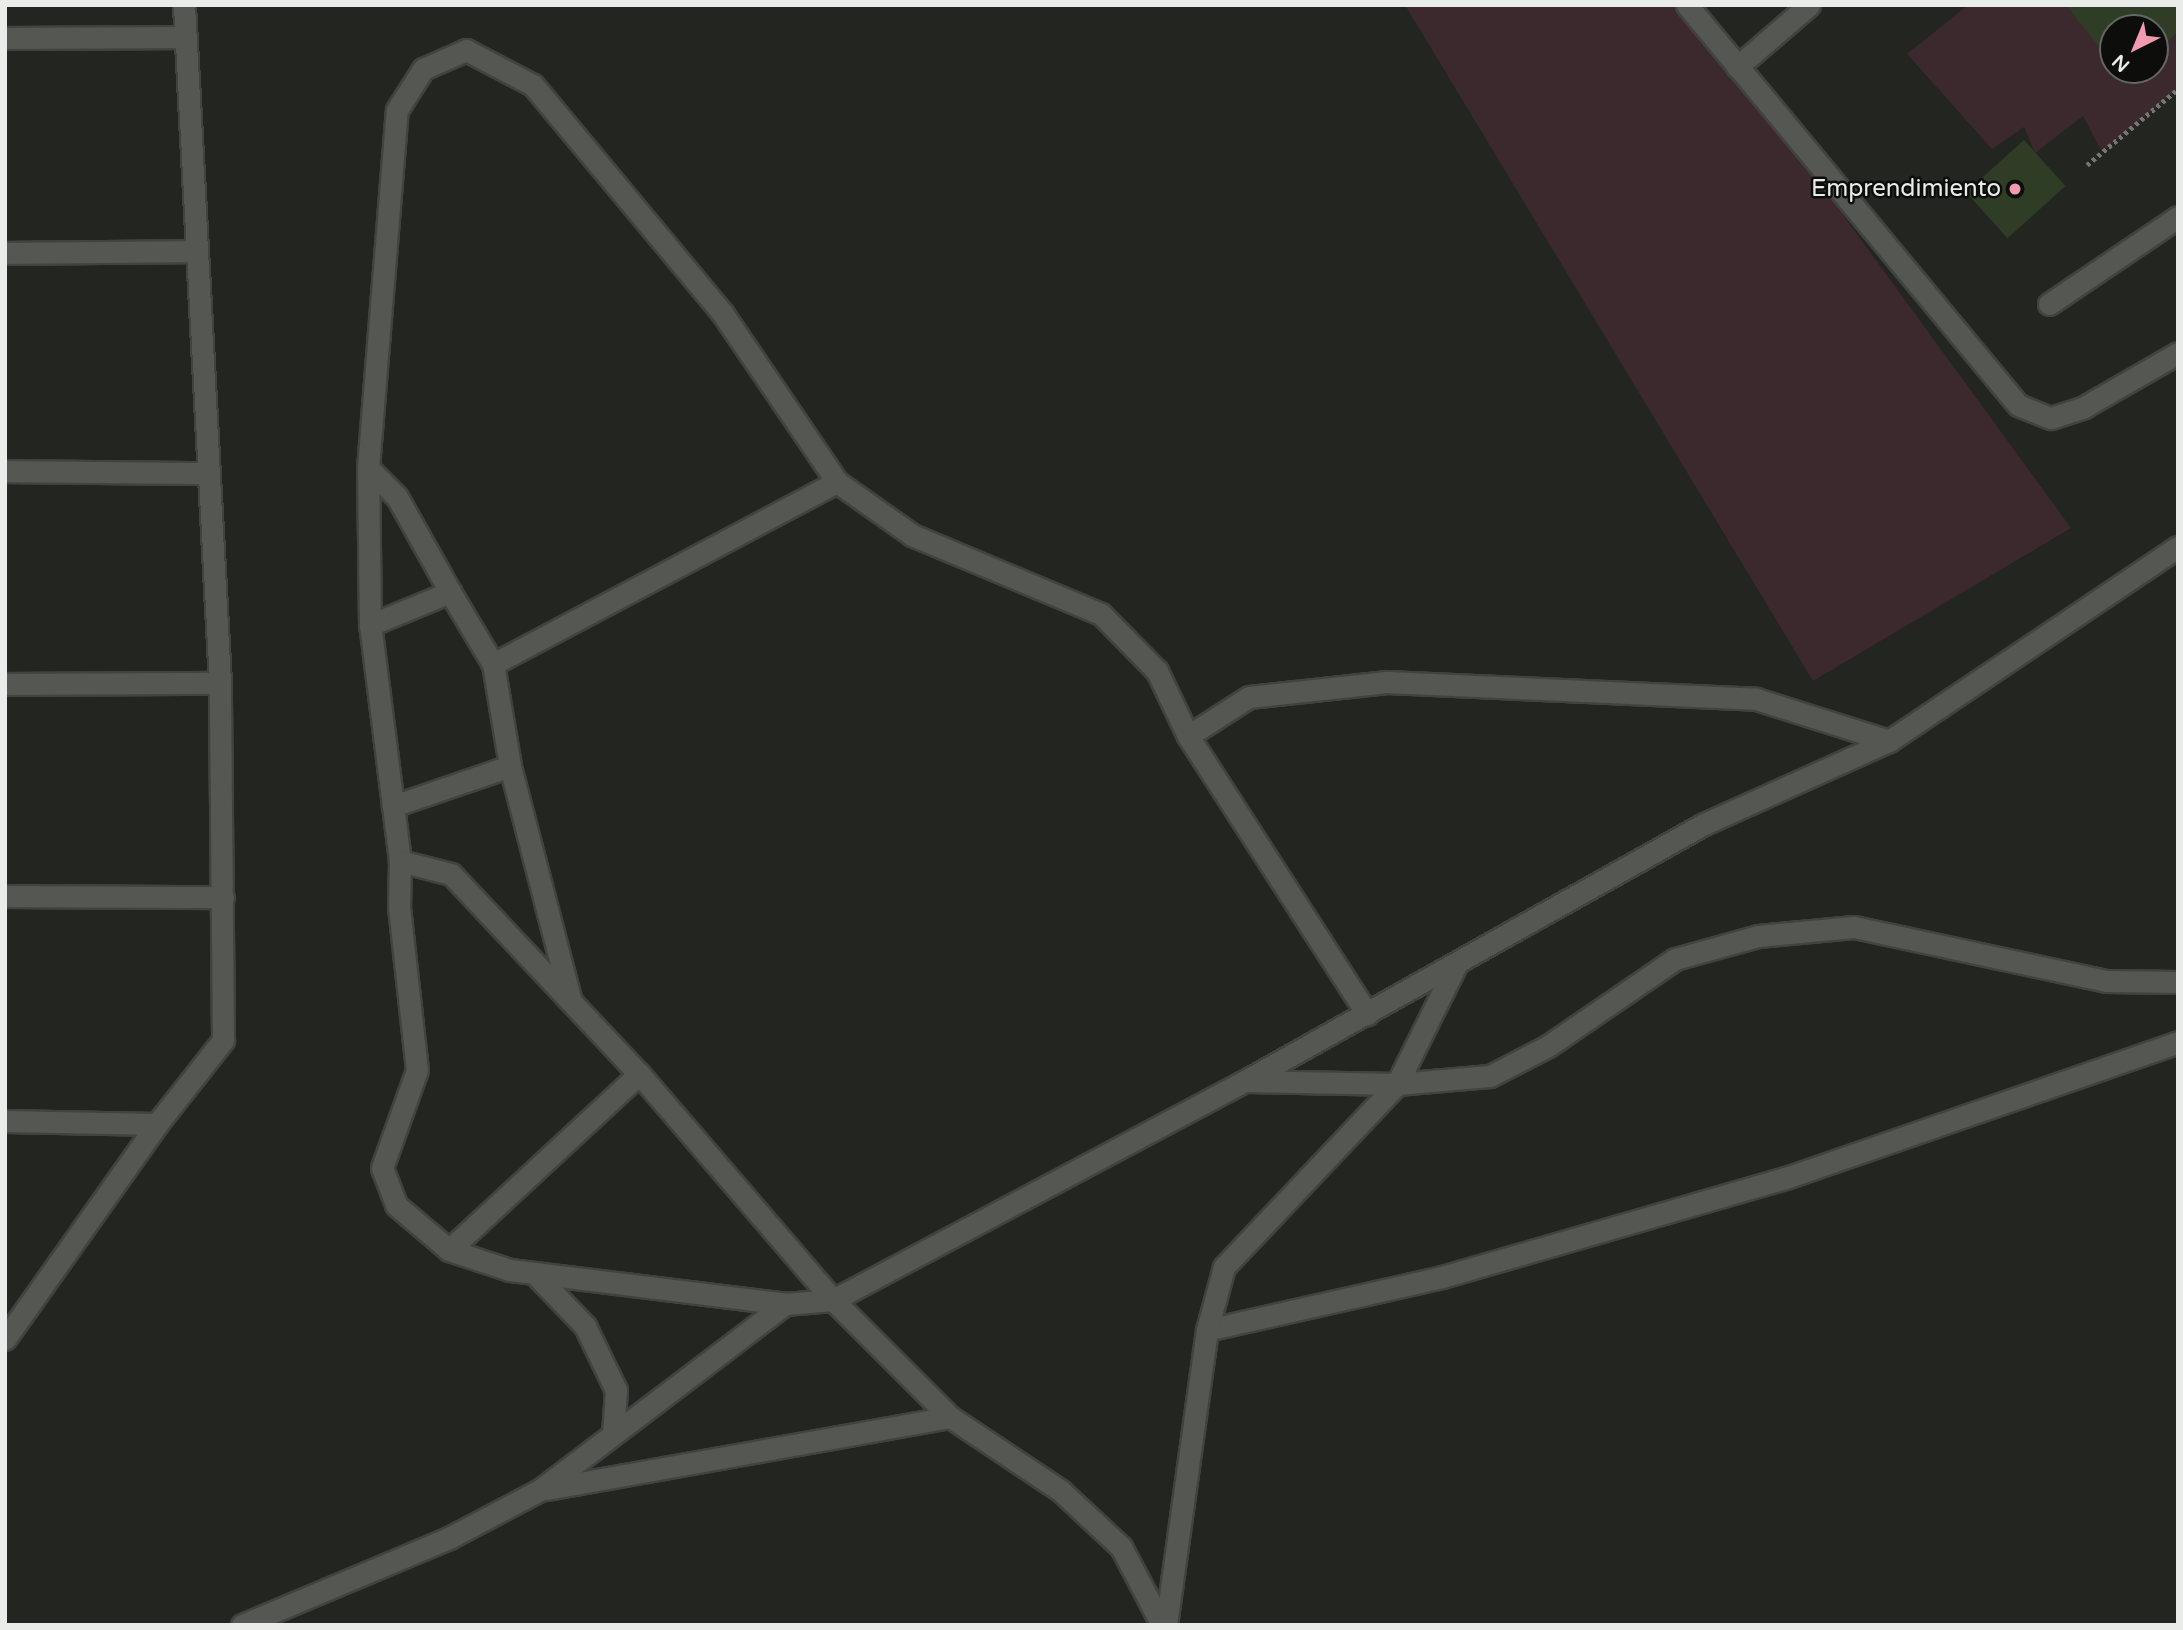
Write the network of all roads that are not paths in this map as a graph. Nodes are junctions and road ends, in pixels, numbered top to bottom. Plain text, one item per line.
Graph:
1 (184, 5) edge
2 (1687, 5) edge
3 (1809, 5) edge
4 (185, 37) junction
5 (5, 38) edge
6 (1737, 67) junction
7 (2178, 217) edge
8 (197, 251) junction
9 (5, 253) edge
10 (2049, 304) dead end
11 (2178, 353) edge
12 (368, 468) junction
13 (5, 471) edge
14 (206, 473) junction
15 (837, 482) junction
16 (2178, 547) edge
17 (450, 592) junction
18 (370, 625) junction
19 (493, 664) junction
20 (220, 683) junction
21 (5, 684) edge
22 (1188, 736) junction
23 (1889, 741) junction
24 (510, 766) junction
25 (393, 806) junction
26 (400, 862) junction
27 (5, 896) edge
28 (223, 897) junction
29 (1457, 963) junction
30 (2178, 982) edge
31 (571, 1002) junction
32 (1367, 1014) junction
33 (2178, 1042) edge
34 (639, 1074) junction
35 (1245, 1081) junction
36 (1398, 1084) junction
37 (5, 1121) edge
38 (157, 1124) junction
39 (449, 1250) junction
40 (534, 1273) junction
41 (833, 1300) junction
42 (785, 1304) junction
43 (1207, 1330) junction
44 (5, 1339) edge
45 (950, 1417) junction
46 (613, 1434) junction
47 (540, 1490) junction
48 (252, 1624) edge
49 (1164, 1625) edge

1 - 4 street
2 - 6 street
3 - 6 street
4 - 5 street
4 - 8 street
6 - 11 street
7 - 10 street
8 - 9 street
8 - 14 street
12 - 15 street
12 - 17 street
12 - 18 street
13 - 14 street
14 - 20 street
15 - 19 street
15 - 22 street
16 - 23 street
17 - 18 street
17 - 19 street
18 - 25 street
19 - 24 street
20 - 21 street
20 - 28 street
22 - 23 street
22 - 32 street
23 - 29 street
24 - 25 street
24 - 31 street
25 - 26 street
26 - 31 street
26 - 39 street
27 - 28 street
28 - 38 street
29 - 32 street
29 - 36 street
30 - 36 street
31 - 34 street
32 - 35 street
33 - 43 street
34 - 39 street
34 - 41 street
35 - 36 street
35 - 41 street
36 - 43 street
37 - 38 street
38 - 44 street
39 - 40 street
40 - 42 street
40 - 46 street
41 - 42 street
41 - 45 street
42 - 46 street
43 - 49 street
45 - 47 street
45 - 49 street
46 - 47 street
47 - 48 street

